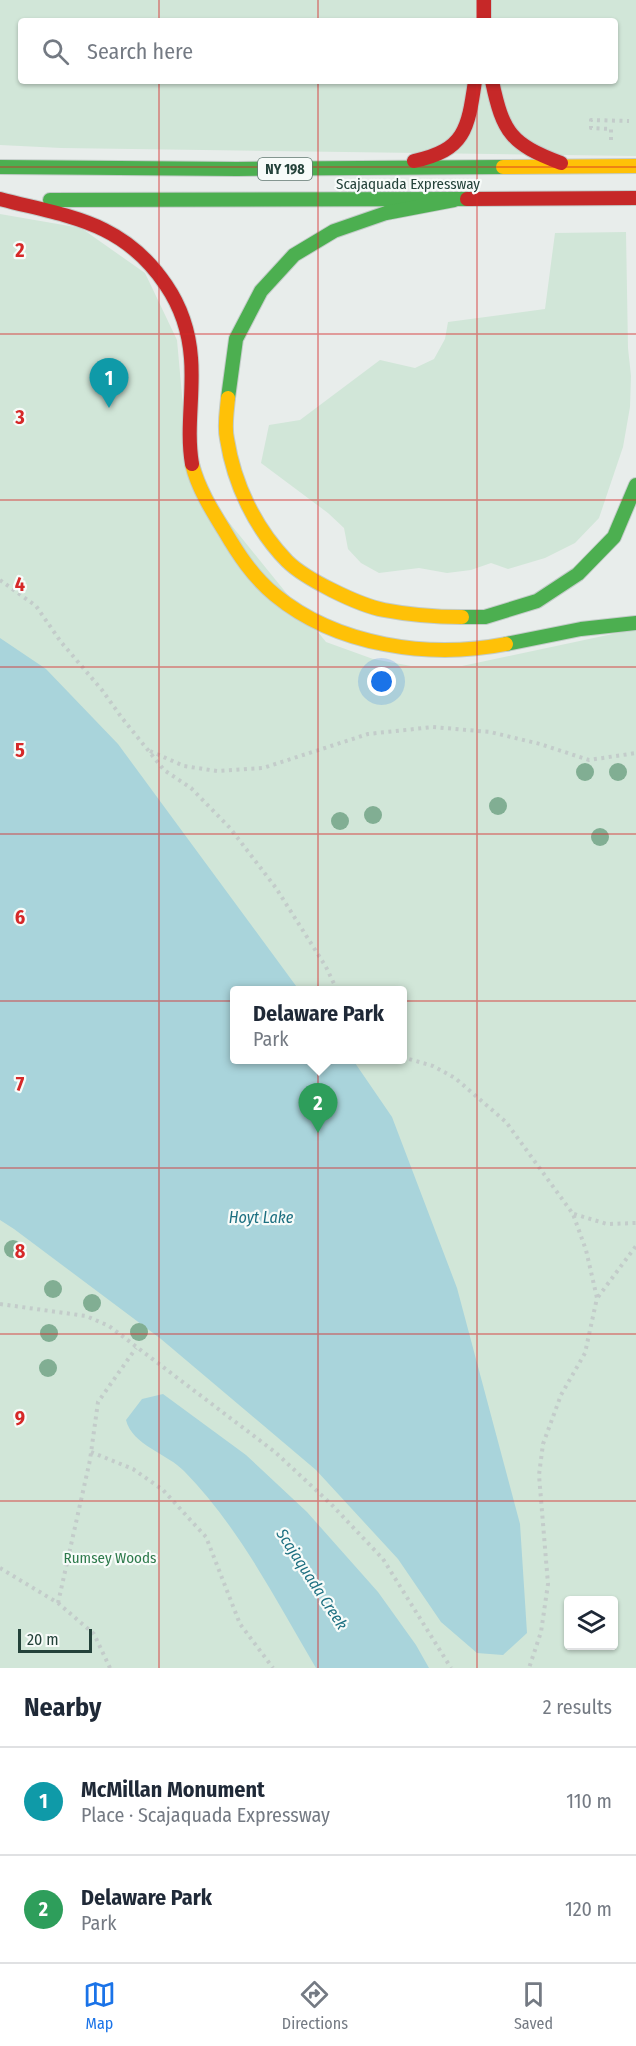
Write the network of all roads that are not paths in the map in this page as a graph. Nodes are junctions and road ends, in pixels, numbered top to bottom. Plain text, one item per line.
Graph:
1 (484, 0) edge
2 (484, 18) edge
3 (475, 84) edge
4 (493, 84) edge
5 (636, 166) edge
6 (0, 167) edge
7 (571, 167) junction
8 (394, 168) junction
9 (636, 198) edge
10 (0, 199) edge
11 (454, 200) junction
12 (636, 485) edge
13 (636, 623) edge

1 - 2 highway
3 - 8 highway
4 - 7 highway
5 - 7 highway, Scajaquada Expressway / NY 198
6 - 8 highway, Scajaquada Expressway / NY 198
7 - 8 highway, Scajaquada Expressway / NY 198
9 - 11 highway, Scajaquada Expressway / NY 198
10 - 11 highway, Scajaquada Expressway / NY 198
10 - 13 highway
11 - 12 highway

